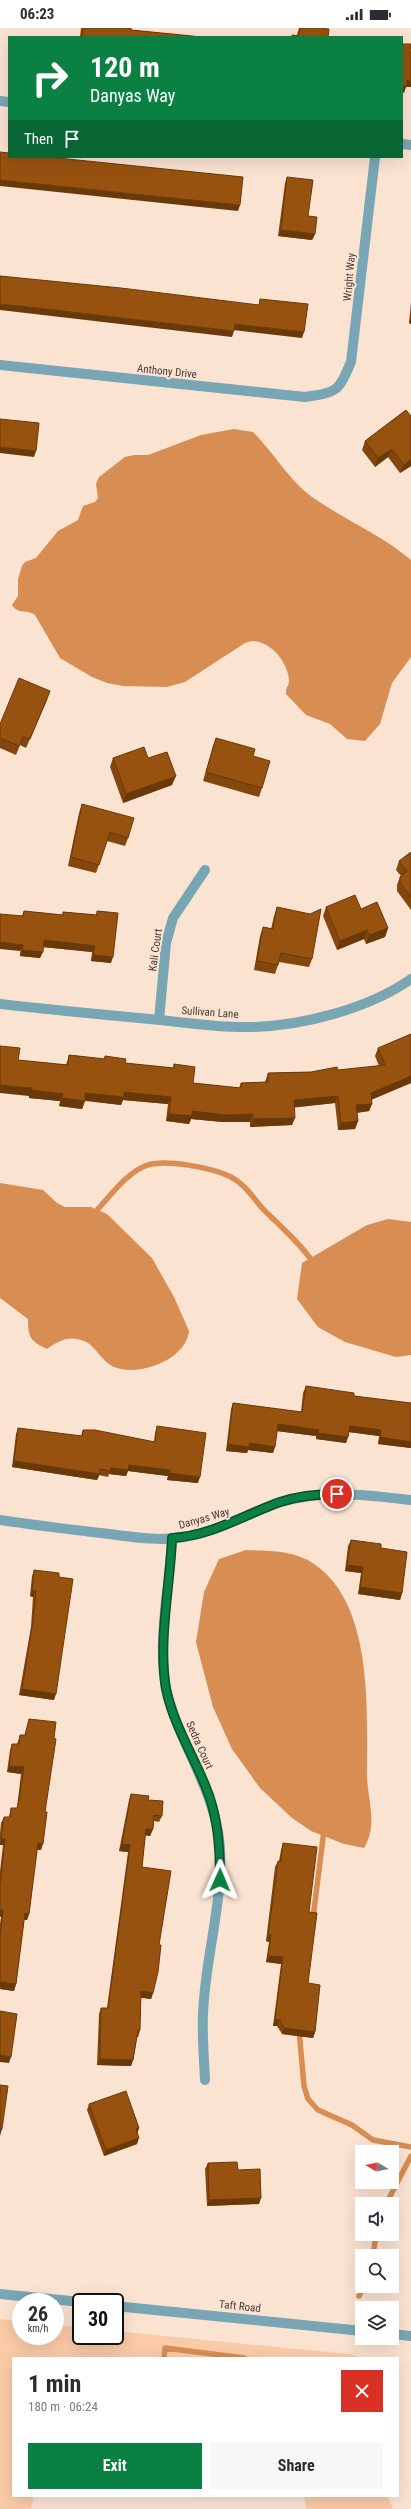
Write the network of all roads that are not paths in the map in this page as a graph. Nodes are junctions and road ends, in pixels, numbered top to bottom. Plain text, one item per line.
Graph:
1 (375, 158) edge
2 (0, 365) edge
3 (331, 393) joint
4 (205, 870) dead end
5 (411, 979) edge
6 (0, 1004) edge
7 (159, 1020) junction
8 (411, 1500) edge
9 (0, 1520) edge
10 (172, 1538) junction
11 (205, 2080) dead end
12 (0, 2294) edge
13 (72, 2301) edge
14 (124, 2307) edge
15 (355, 2330) edge
16 (399, 2335) edge
17 (411, 2336) edge

1 - 3 street, Wright Way
2 - 3 street, Anthony Drive
4 - 7 street, Kali Court
5 - 7 street, Sullivan Lane
6 - 7 street, Sullivan Lane
8 - 10 street, Danyas Way
9 - 10 street, Danyas Way
10 - 11 street, Sedra Court
12 - 13 street
14 - 15 street, Taft Road
16 - 17 street

